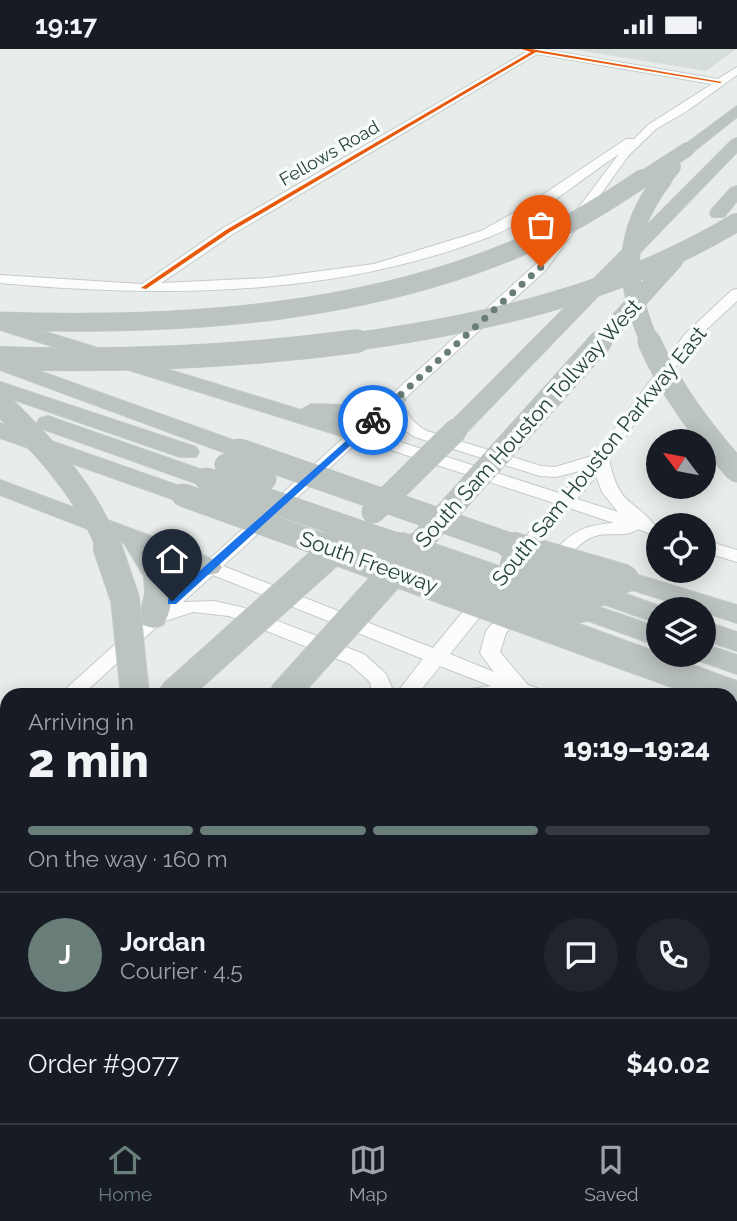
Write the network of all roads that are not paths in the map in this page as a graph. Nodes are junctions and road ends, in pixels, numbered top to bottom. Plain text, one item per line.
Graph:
1 (529, 50) edge
2 (737, 70) edge
3 (720, 82) junction
4 (737, 110) edge
5 (737, 125) edge
6 (652, 128) junction
7 (737, 143) edge
8 (688, 149) junction
9 (737, 193) edge
10 (682, 199) junction
11 (727, 218) edge
12 (0, 279) edge
13 (144, 288) junction
14 (737, 293) edge
15 (0, 323) edge
16 (0, 361) edge
17 (0, 388) edge
18 (395, 399) junction
19 (0, 405) edge
20 (267, 406) junction
21 (0, 430) edge
22 (456, 430) junction
23 (357, 434) junction
24 (601, 459) junction
25 (223, 465) junction
26 (737, 471) edge
27 (0, 488) edge
28 (565, 501) junction
29 (646, 524) edge
30 (646, 528) edge
31 (646, 530) edge
32 (134, 540) junction
33 (716, 550) edge
34 (413, 551) junction
35 (737, 556) edge
36 (209, 567) junction
37 (589, 601) junction
38 (646, 612) edge
39 (737, 614) edge
40 (153, 619) junction
41 (646, 631) edge
42 (716, 634) edge
43 (737, 642) edge
44 (437, 655) junction
45 (716, 658) edge
46 (737, 666) edge
47 (77, 688) edge
48 (134, 688) edge
49 (180, 688) edge
50 (205, 688) edge
51 (289, 688) edge
52 (383, 688) edge
53 (411, 688) edge
54 (518, 688) edge
55 (524, 688) edge
56 (715, 688) edge

1 - 3 main road
1 - 13 main road, Fellows Road
2 - 3 main road
3 - 6 main road
4 - 8 highway
5 - 10 highway, South Sam Houston Tollway West
6 - 13 main road
6 - 18 main road
7 - 10 highway
8 - 15 highway, bridge
8 - 26 highway, bridge
9 - 11 highway
10 - 22 highway, South Sam Houston Tollway West, bridge
11 - 16 highway, bridge
11 - 34 highway, South Sam Houston Tollway West, bridge
12 - 13 main road
14 - 24 main road, South Sam Houston Parkway East
15 - 20 highway
16 - 25 highway
17 - 25 highway
18 - 20 highway
18 - 23 main road
18 - 24 main road
19 - 25 highway
19 - 48 highway, bridge
20 - 23 highway
21 - 56 highway, South Freeway, bridge
22 - 49 highway, bridge
22 - 50 highway, South Sam Houston Tollway West, bridge
23 - 28 main road
23 - 36 main road
24 - 28 main road, South Sam Houston Parkway East
24 - 29 main road
25 - 34 highway, bridge
25 - 37 highway, bridge
25 - 39 highway, bridge
27 - 32 highway
28 - 30 main road
28 - 44 main road, South Sam Houston Parkway East
31 - 55 main road
32 - 36 highway
32 - 40 highway
33 - 35 main road
34 - 37 highway, bridge
34 - 51 highway, South Sam Houston Tollway West, bridge
36 - 40 main road
36 - 44 main road
37 - 38 highway
37 - 41 highway
40 - 47 main road
40 - 52 main road
42 - 43 highway
44 - 53 main road, South Sam Houston Parkway East
44 - 54 main road
45 - 46 highway

